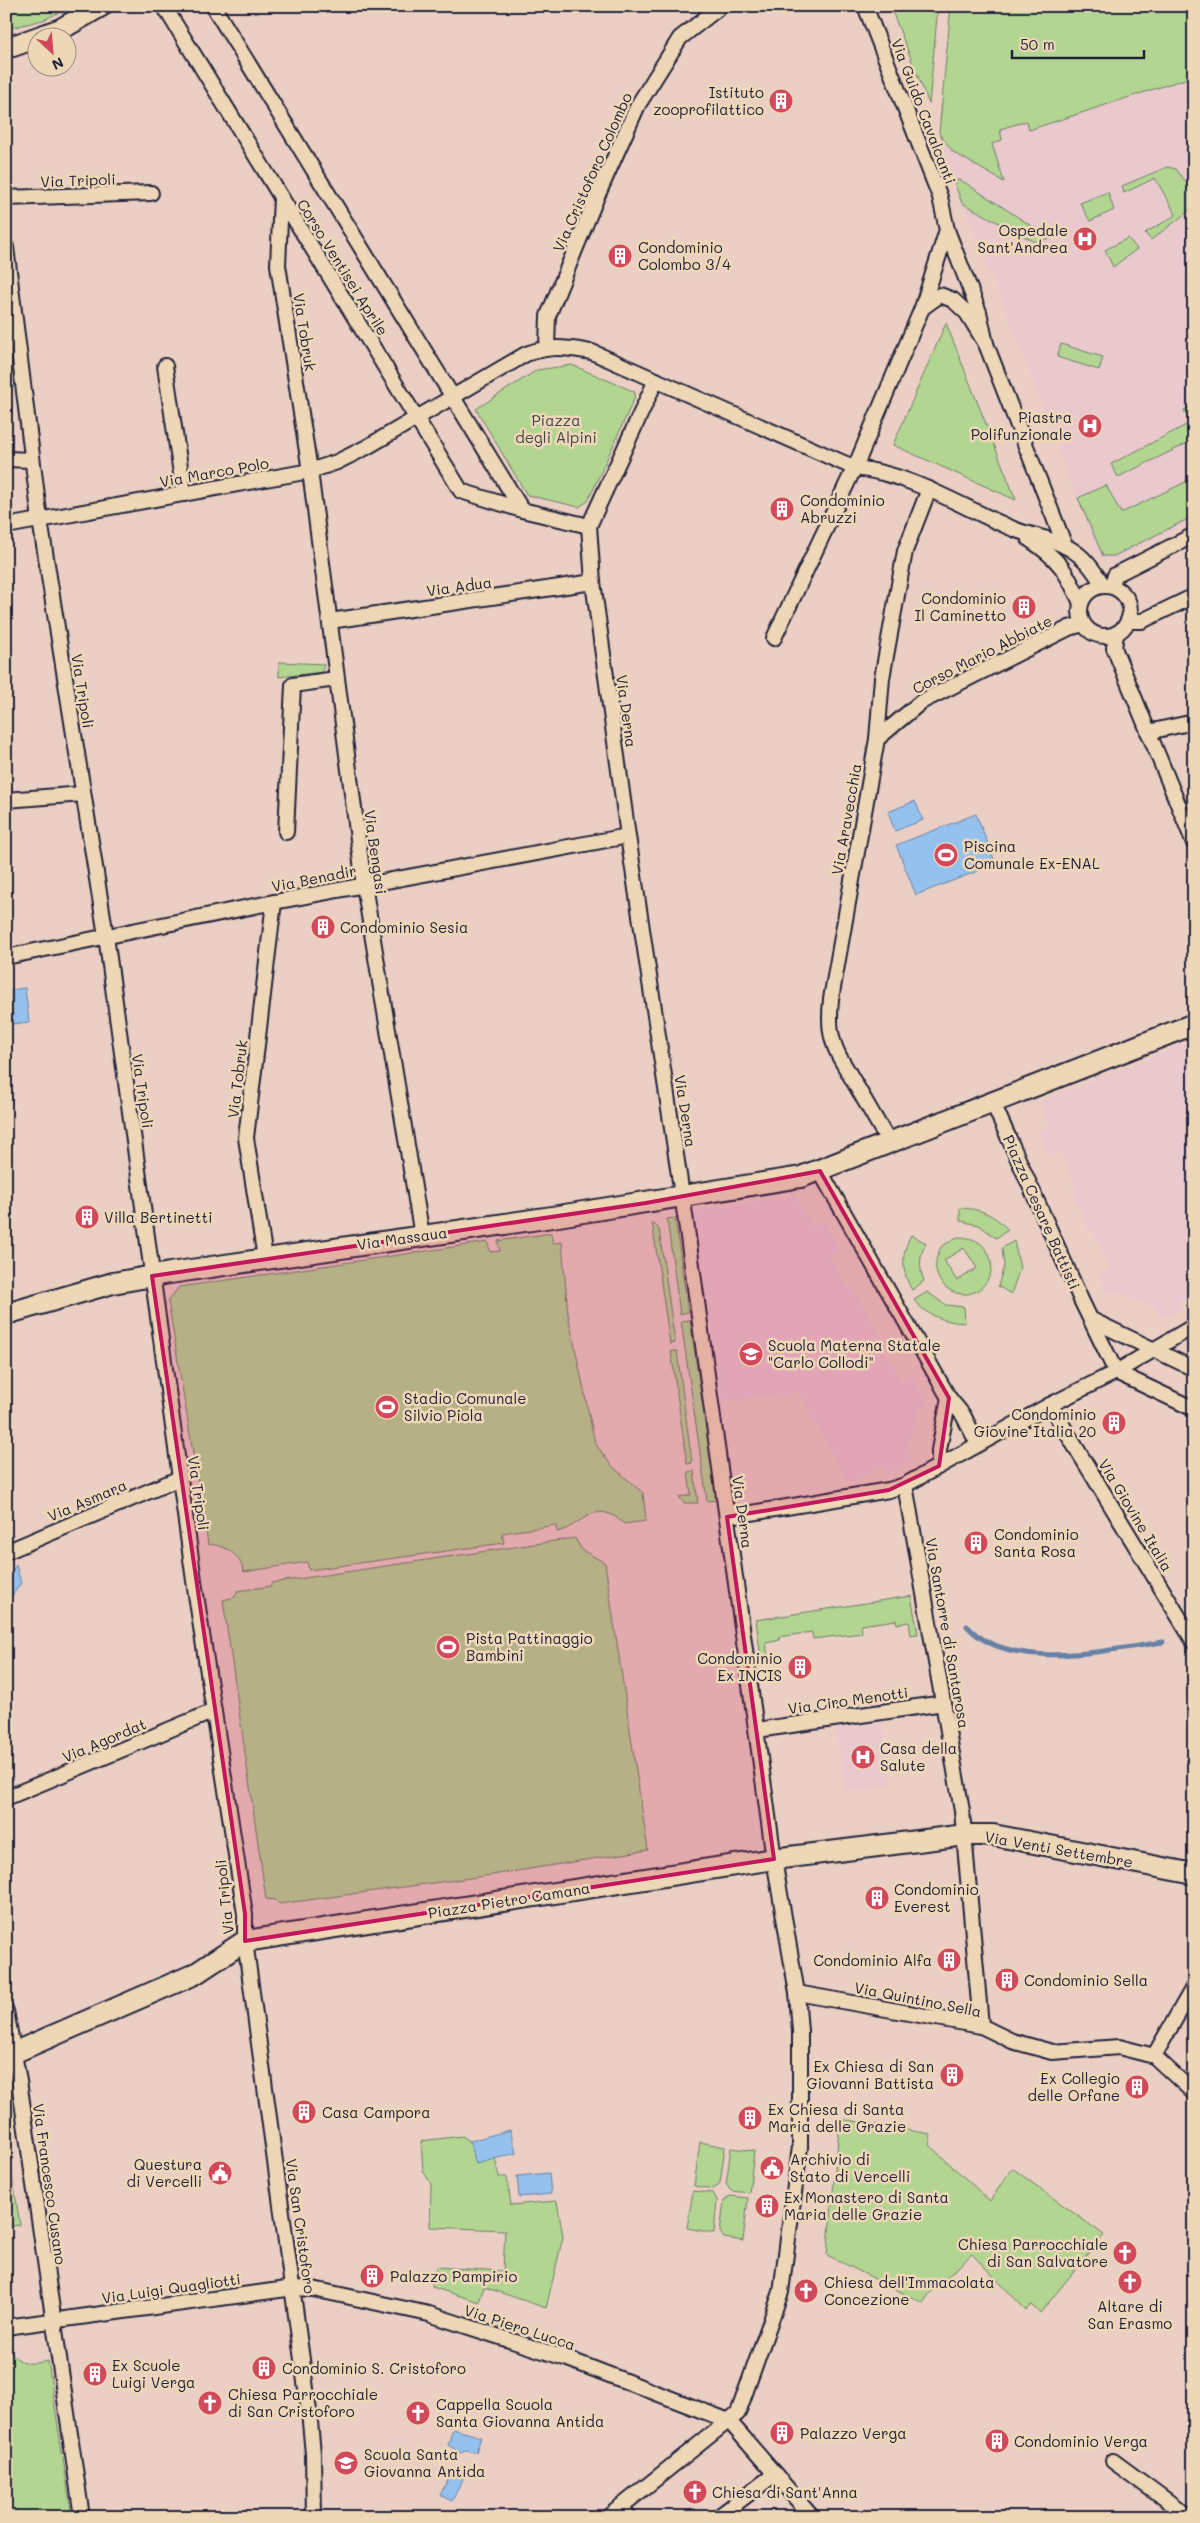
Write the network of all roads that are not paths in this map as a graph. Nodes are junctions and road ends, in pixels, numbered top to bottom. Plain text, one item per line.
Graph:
1 (101, 6) edge
2 (164, 6) edge
3 (213, 6) edge
4 (722, 6) edge
5 (865, 6) edge
6 (8, 47) edge
7 (151, 193) dead end
8 (6, 198) edge
9 (281, 198) junction
10 (947, 230) junction
11 (6, 247) edge
12 (922, 308) junction
13 (986, 344) junction
14 (547, 347) junction
15 (165, 366) dead end
16 (656, 380) junction
17 (452, 396) junction
18 (416, 418) junction
19 (6, 459) edge
20 (32, 460) junction
21 (855, 468) junction
22 (310, 471) junction
23 (929, 489) junction
24 (184, 494) junction
25 (522, 510) junction
26 (40, 520) junction
27 (6, 526) edge
28 (589, 526) junction
29 (1016, 530) junction
30 (1194, 536) edge
31 (1066, 546) junction
32 (594, 582) junction
33 (1108, 586) junction
34 (1194, 596) edge
35 (1081, 603) junction
36 (330, 621) junction
37 (1128, 621) junction
38 (1084, 624) junction
39 (1116, 634) junction
40 (774, 638) dead end
41 (336, 679) junction
42 (1194, 722) edge
43 (1148, 732) junction
44 (877, 739) junction
45 (83, 794) junction
46 (6, 800) edge
47 (286, 832) dead end
48 (628, 836) junction
49 (1194, 843) edge
50 (364, 885) junction
51 (274, 902) junction
52 (106, 936) junction
53 (6, 957) edge
54 (1194, 1024) edge
55 (993, 1103) junction
56 (890, 1144) junction
57 (820, 1171) junction
58 (682, 1197) junction
59 (422, 1236) junction
60 (265, 1258) junction
61 (152, 1276) junction
62 (6, 1314) edge
63 (1092, 1320) junction
64 (1194, 1326) edge
65 (1155, 1350) junction
66 (1194, 1369) edge
67 (1116, 1372) junction
68 (949, 1398) junction
69 (1050, 1405) junction
70 (1194, 1409) edge
71 (978, 1444) junction
72 (939, 1466) junction
73 (180, 1478) junction
74 (905, 1485) junction
75 (727, 1510) junction
76 (6, 1552) edge
77 (1194, 1642) edge
78 (944, 1703) junction
79 (214, 1712) junction
80 (756, 1730) junction
81 (6, 1798) edge
82 (965, 1835) junction
83 (774, 1859) junction
84 (1194, 1874) edge
85 (245, 1941) junction
86 (1194, 1986) edge
87 (797, 1993) junction
88 (6, 2011) edge
89 (981, 2026) junction
90 (10, 2054) edge
91 (1154, 2056) junction
92 (1194, 2093) edge
93 (294, 2288) junction
94 (53, 2320) junction
95 (6, 2327) edge
96 (729, 2421) junction
97 (1113, 2462) dead end
98 (775, 2474) junction
99 (625, 2511) edge
100 (82, 2517) edge
101 (314, 2517) edge
102 (608, 2517) edge
103 (718, 2517) edge
104 (812, 2517) edge
105 (1189, 2517) edge

1 - 6 main road
2 - 9 street, Corso Ventisei Aprile
3 - 17 street, Corso Ventisei Aprile
4 - 14 street, Via Cristoforo Colombo
5 - 10 street, Via Guido Cavalcanti
7 - 8 street, Via Tripoli
9 - 18 street, Corso Ventisei Aprile
9 - 22 street, Via Tobruk
10 - 12 street
10 - 13 street, Via Guido Cavalcanti
11 - 20 street, Via Tripoli
12 - 13 street
12 - 21 street
13 - 31 street
14 - 16 street
14 - 17 street
15 - 24 street
16 - 21 street
16 - 28 street, Via Derna
17 - 18 street
17 - 25 street, Corso Ventisei Aprile
18 - 22 street, Via Marco Polo
18 - 25 street, Corso Ventisei Aprile
19 - 20 street
20 - 26 street, Via Tripoli
21 - 23 street
21 - 40 street
22 - 24 street, Via Marco Polo
22 - 36 street, Via Bengasi
23 - 29 street
23 - 44 street, Via Aravecchia
24 - 26 street, Via Marco Polo
25 - 28 street, Corso Ventisei Aprile
26 - 27 street, Via Marco Polo
26 - 45 street, Via Tripoli
28 - 32 street, Via Derna
29 - 31 street
29 - 35 street
30 - 33 street
31 - 33 street
32 - 36 street, Via Adua
32 - 48 street, Via Derna
33 - 35 street
33 - 37 street
34 - 37 street
35 - 38 street
36 - 41 street, Via Bengasi
37 - 39 street
38 - 39 street
38 - 44 street, Corso Mario Abbiate
39 - 43 street
41 - 47 street
41 - 50 street, Via Bengasi
42 - 43 street
43 - 49 street
44 - 56 street, Via Aravecchia
45 - 46 street
45 - 52 street, Via Tripoli
48 - 50 street, Via Benadir
48 - 58 street, Via Derna
50 - 51 street, Via Benadir
50 - 59 street, Via Bengasi
51 - 52 street, Via Benadir
51 - 60 street, Via Tobruk
52 - 53 street, Via Benadir
52 - 61 street, Via Tripoli
54 - 55 main road
55 - 56 main road
55 - 63 street, Piazza Cesare Battisti
56 - 57 main road
57 - 58 main road, Via Massaua
57 - 68 street
58 - 59 main road, Via Massaua
58 - 75 street, Via Derna
59 - 60 main road, Via Massaua
60 - 61 main road, Via Massaua
61 - 62 main road, Via Massaua
61 - 73 street, Via Tripoli
63 - 65 street
63 - 67 street, Piazza Cesare Battisti
64 - 65 street
65 - 66 street
65 - 67 street
67 - 69 street
67 - 70 street
68 - 71 street
68 - 72 street
69 - 71 street
69 - 77 street, Via Giovine Italia
71 - 72 street
72 - 74 street
73 - 76 street, Via Asmara
73 - 79 street, Via Tripoli
74 - 75 street
74 - 78 street, Via Santorre di Santarosa
75 - 80 street, Via Derna
78 - 80 street, Via Ciro Menotti
78 - 82 street, Via Santorre di Santarosa
79 - 81 street, Via Agordat
79 - 85 street, Via Tripoli
80 - 83 street, Via Derna
82 - 83 main road, Via Venti Settembre
82 - 84 main road, Via Venti Settembre
82 - 89 street, Via Santorre di Santarosa
83 - 85 main road, Piazza Pietro Camana
83 - 87 street, Via Derna
85 - 90 main road
85 - 93 street, Via San Cristoforo
86 - 91 street
87 - 89 street, Via Quintino Sella
87 - 96 street, Via Derna
88 - 90 street, Via Francesco Cusano
89 - 91 street, Via Quintino Sella
90 - 94 street, Via Francesco Cusano
91 - 92 street, Via Quintino Sella
93 - 94 street, Via Luigi Quagliotti
93 - 96 street, Via Piero Lucca
93 - 101 street, Via San Cristoforo
94 - 95 street, Via Luigi Quagliotti
94 - 100 street, Via Francesco Cusano
96 - 98 street
96 - 99 street, Via Derna
97 - 105 street
98 - 103 street
98 - 104 street
99 - 102 street, Via Derna

